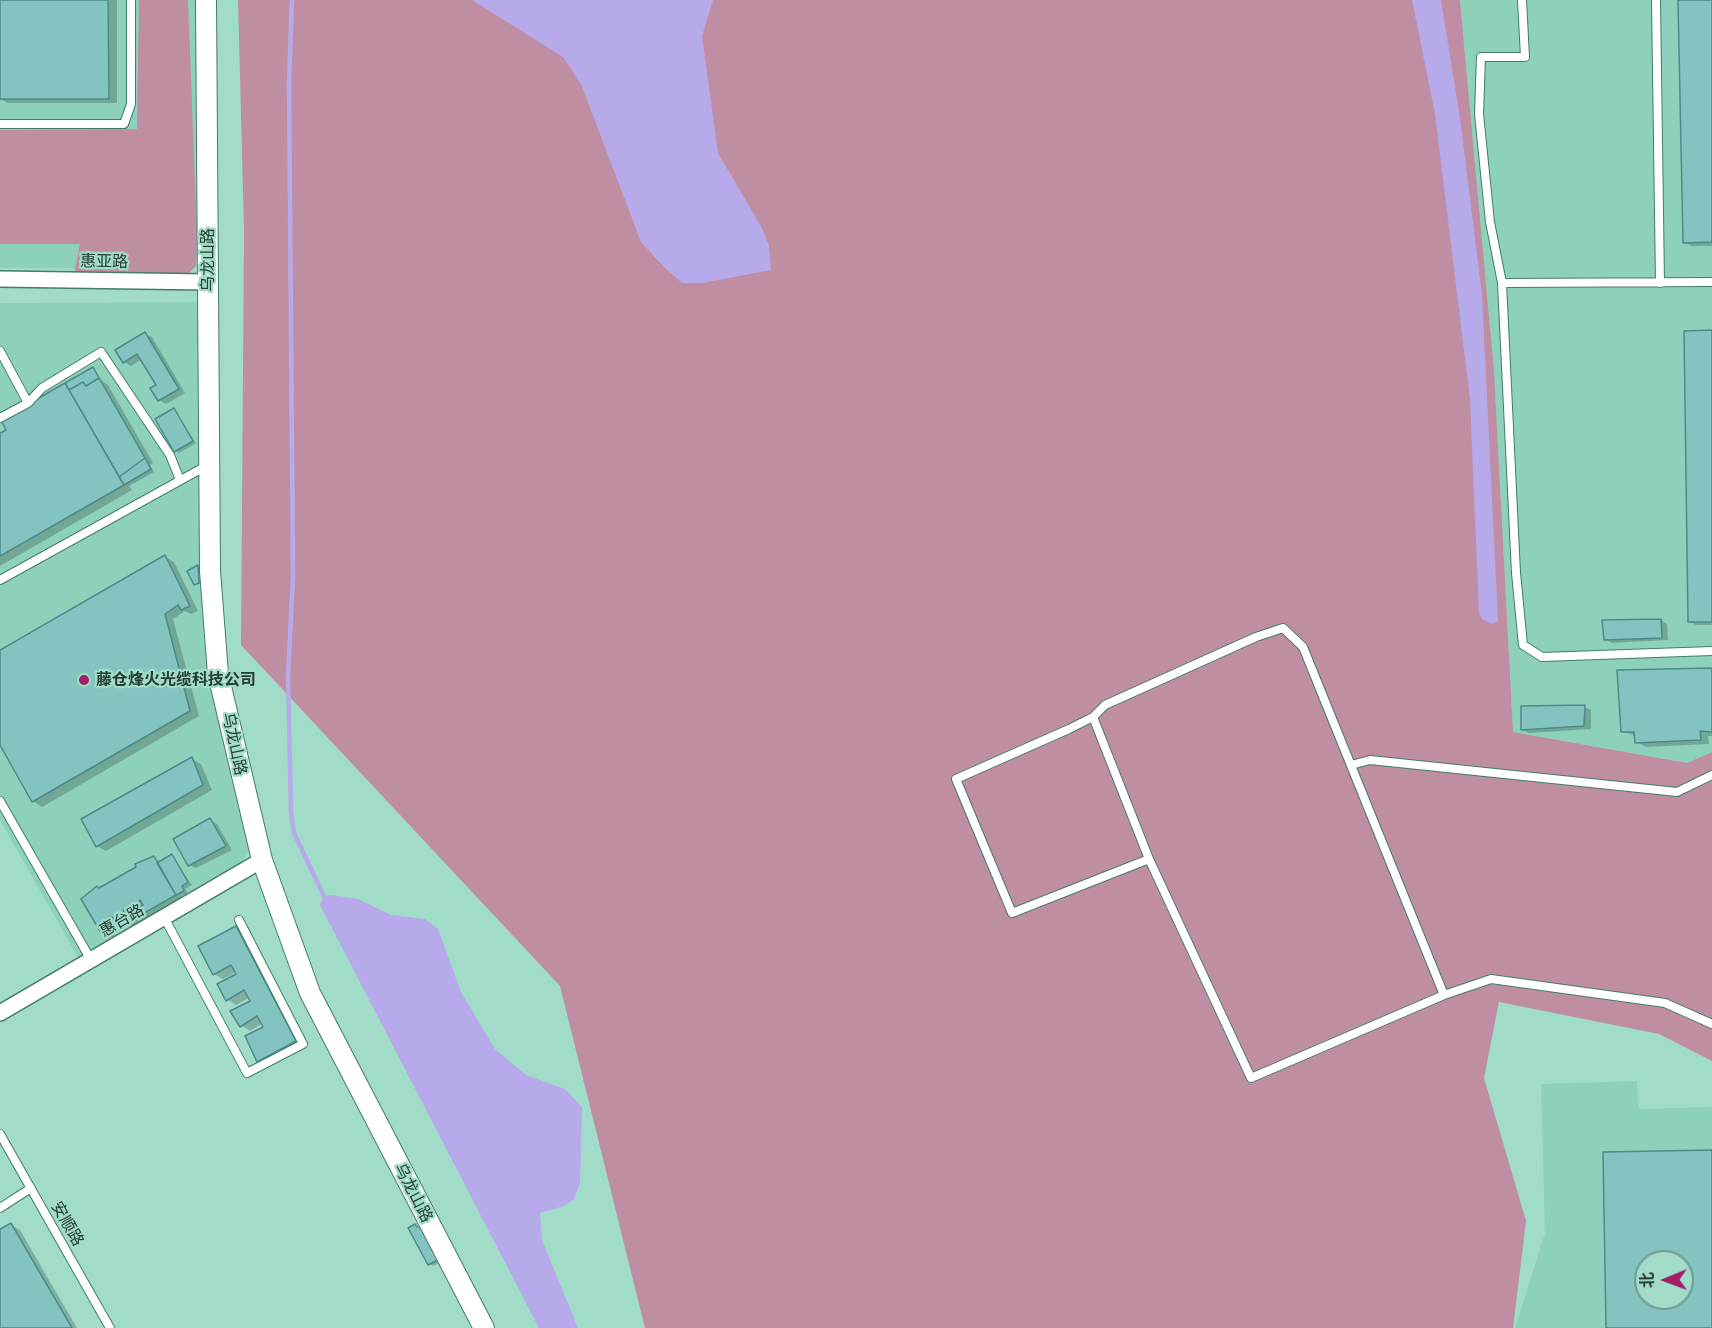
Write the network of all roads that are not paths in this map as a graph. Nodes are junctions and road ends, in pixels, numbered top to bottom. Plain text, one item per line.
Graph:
1 (131, 0) edge
2 (206, 0) edge
3 (1522, 0) edge
4 (1656, 0) edge
5 (0, 124) edge
6 (0, 279) edge
7 (208, 282) junction
8 (1712, 282) edge
9 (1502, 283) junction
10 (1660, 283) junction
11 (0, 351) edge
12 (28, 403) junction
13 (0, 418) edge
14 (209, 464) junction
15 (180, 480) junction
16 (0, 580) edge
17 (1712, 651) edge
18 (1093, 717) junction
19 (1351, 765) junction
20 (1712, 775) edge
21 (0, 801) edge
22 (262, 860) junction
23 (1149, 860) junction
24 (164, 918) junction
25 (239, 920) dead end
26 (91, 960) junction
27 (1444, 995) junction
28 (0, 1013) edge
29 (1712, 1024) edge
30 (0, 1134) edge
31 (31, 1188) junction
32 (0, 1208) edge
33 (110, 1328) edge
34 (484, 1328) edge

1 - 5 lane
2 - 7 street, 乌龙山路
3 - 9 lane
4 - 10 lane
6 - 7 street, 惠亚路
7 - 14 street, 乌龙山路
8 - 10 lane
9 - 10 lane
9 - 17 lane
11 - 12 lane
12 - 13 lane
12 - 15 lane
14 - 15 lane
14 - 22 street, 乌龙山路
15 - 16 lane
18 - 19 lane
18 - 23 lane
18 - 23 lane
19 - 20 lane
19 - 27 lane
21 - 26 lane
22 - 24 street, 惠台路
22 - 34 street, 乌龙山路
23 - 27 lane
24 - 25 lane
24 - 26 street, 惠台路
26 - 28 street, 惠台路
27 - 29 lane
30 - 31 lane, 安顺路
31 - 32 lane
31 - 33 lane, 安顺路

